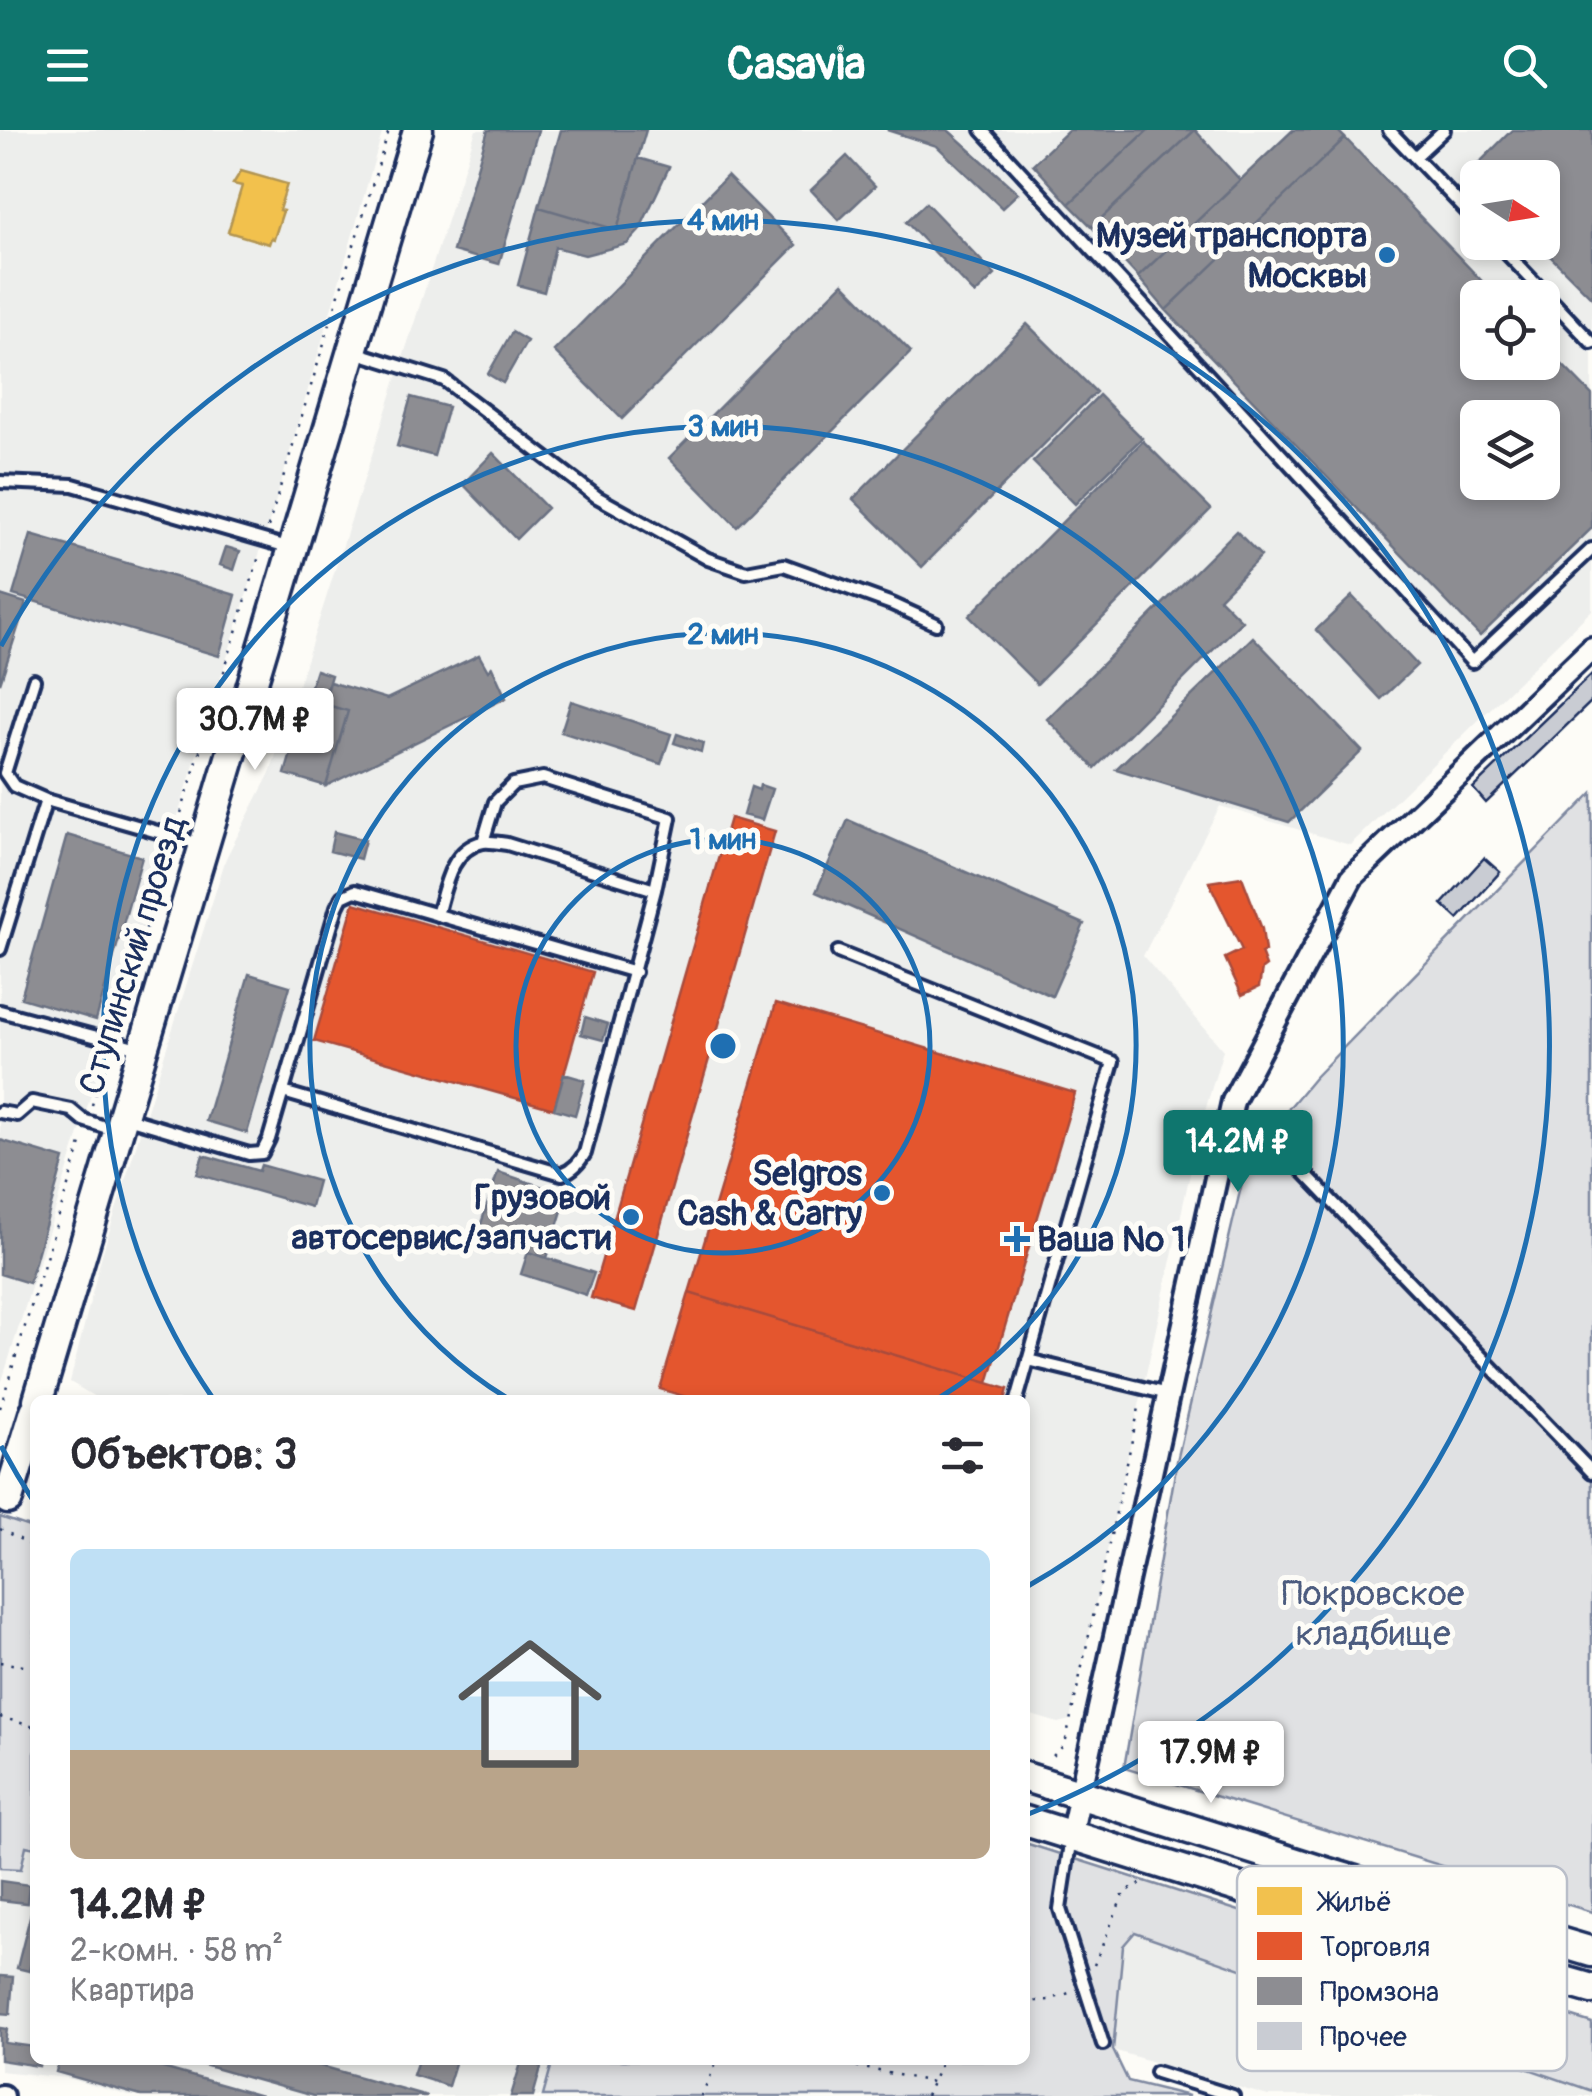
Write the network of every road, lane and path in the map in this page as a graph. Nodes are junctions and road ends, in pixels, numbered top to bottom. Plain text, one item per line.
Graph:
1 (389, 130) edge
2 (418, 130) edge
3 (982, 130) edge
4 (1389, 130) edge
5 (1444, 130) edge
6 (1415, 157) junction
7 (1460, 203) edge
8 (1513, 260) edge
9 (1592, 342) edge
10 (352, 351) junction
11 (0, 482) edge
12 (264, 540) junction
13 (292, 549) junction
14 (1592, 549) edge
15 (936, 624) dead end
16 (1592, 648) edge
17 (34, 680) dead end
18 (46, 800) junction
19 (174, 836) junction
20 (484, 842) junction
21 (204, 845) junction
22 (655, 890) junction
23 (438, 914) junction
24 (0, 949) edge
25 (838, 952) dead end
26 (634, 972) junction
27 (0, 1011) edge
28 (112, 1041) junction
29 (143, 1049) junction
30 (283, 1092) junction
31 (0, 1112) edge
32 (87, 1122) junction
33 (120, 1124) junction
34 (1276, 1142) dead end
35 (1028, 1360) junction
36 (1168, 1394) junction
37 (39, 1395) edge
38 (1018, 1395) edge
39 (0, 1408) edge
40 (1139, 1408) dead end
41 (30, 1427) edge
42 (18, 1466) edge
43 (1592, 1472) edge
44 (14, 1501) edge
45 (0, 1529) edge
46 (30, 1544) edge
47 (0, 1662) edge
48 (30, 1667) edge
49 (0, 1716) edge
50 (30, 1725) edge
51 (1053, 1756) dead end
52 (1030, 1779) edge
53 (1079, 1794) junction
54 (1030, 1823) edge
55 (1071, 1836) junction
56 (1307, 1866) edge
57 (1154, 1876) dead end
58 (1237, 1887) edge
59 (1567, 1944) edge
60 (1592, 1952) edge
61 (1567, 1982) edge
62 (1086, 1986) junction
63 (1592, 1989) edge
64 (1030, 2002) edge
65 (1103, 2044) dead end
66 (716, 2065) edge
67 (847, 2065) edge
68 (940, 2065) edge
69 (1156, 2072) dead end
70 (932, 2082) junction
71 (701, 2096) edge
72 (926, 2096) edge
73 (1232, 2096) edge

1 - 12 path
2 - 10 street, Ступинский проезд
3 - 14 lane
4 - 6 lane
5 - 6 lane
6 - 7 lane
8 - 9 lane
10 - 13 street, Ступинский проезд
10 - 15 lane
11 - 12 lane
12 - 13 lane
12 - 19 path
13 - 21 street, Ступинский проезд
16 - 36 street
17 - 18 lane
18 - 19 lane
18 - 24 lane
19 - 21 lane
19 - 28 path
20 - 22 lane
20 - 22 lane
20 - 23 lane
21 - 29 street, Ступинский проезд
22 - 26 lane
23 - 26 lane
23 - 30 lane
25 - 35 lane
26 - 30 lane
27 - 28 lane
28 - 29 lane
28 - 32 path
29 - 33 street, Ступинский проезд
30 - 33 lane
31 - 32 lane
32 - 33 lane
32 - 39 path
33 - 37 street, Ступинский проезд
34 - 43 lane
35 - 36 lane
35 - 38 lane
36 - 53 street
40 - 51 path
41 - 42 street
42 - 44 street
45 - 46 path
47 - 48 path
49 - 50 path
52 - 53 street
53 - 55 street
53 - 56 street
54 - 55 street
55 - 58 street
55 - 62 lane
57 - 62 path
59 - 60 street
61 - 63 street
62 - 64 path
62 - 65 lane
66 - 71 path
67 - 70 path
68 - 70 path
69 - 73 lane
70 - 72 path

